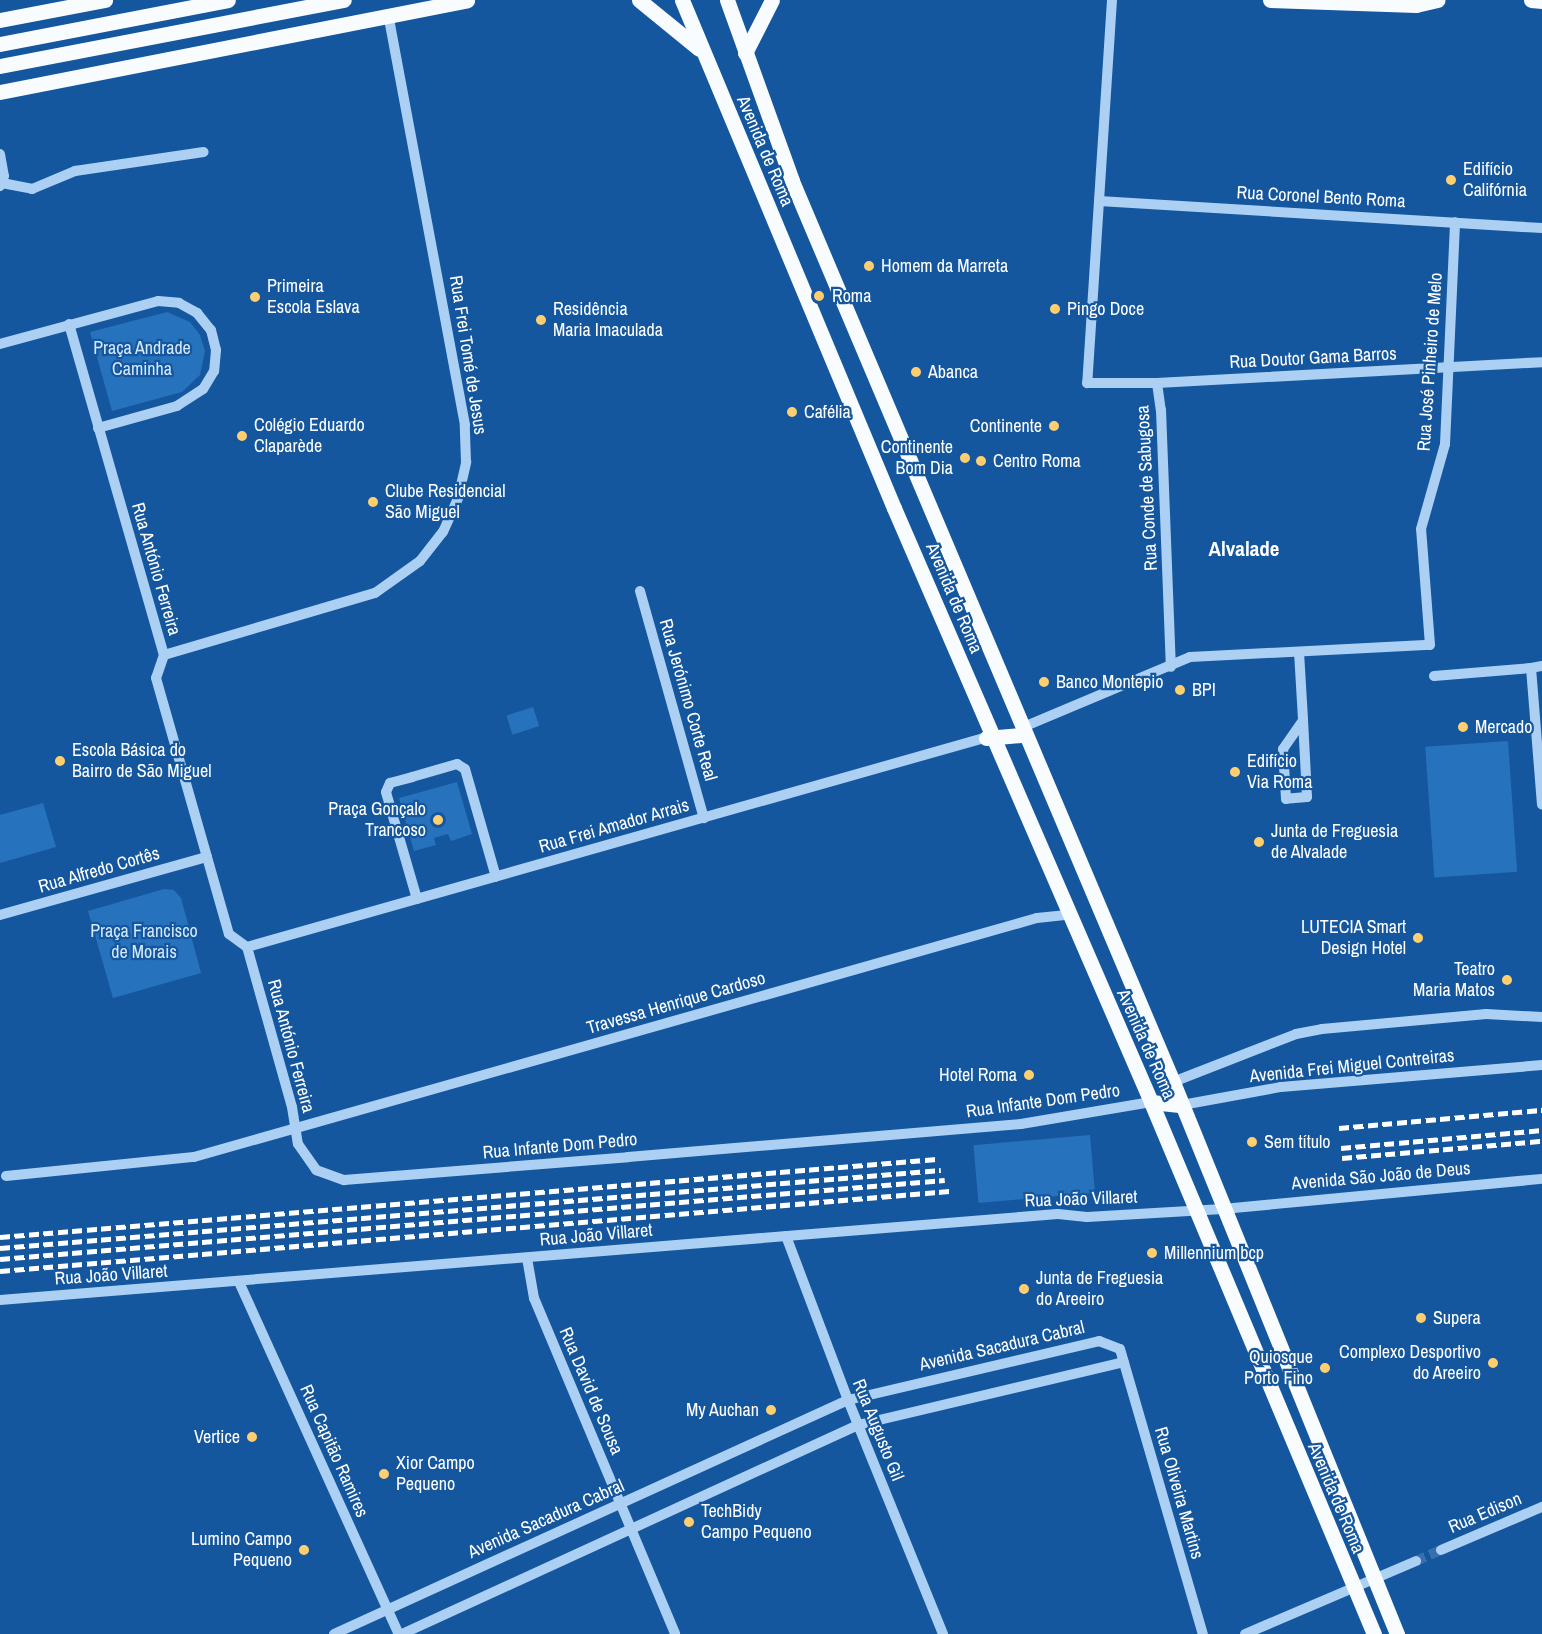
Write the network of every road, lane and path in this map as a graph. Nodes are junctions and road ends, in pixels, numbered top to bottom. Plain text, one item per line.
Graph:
1 (105, 0) edge
2 (228, 0) edge
3 (344, 0) edge
4 (466, 0) edge
5 (639, 0) edge
6 (682, 0) edge
7 (727, 0) edge
8 (772, 0) edge
9 (1112, 0) edge
10 (1270, 0) edge
11 (1437, 0) edge
12 (1531, 0) edge
13 (1542, 1) edge
14 (388, 15) junction
15 (0, 20) edge
16 (0, 44) edge
17 (702, 52) junction
18 (745, 53) junction
19 (0, 66) edge
20 (0, 92) edge
21 (204, 152) dead end
22 (0, 154) edge
23 (1, 185) edge
24 (1099, 201) junction
25 (1455, 222) junction
26 (1542, 228) edge
27 (69, 324) junction
28 (0, 344) edge
29 (1542, 362) edge
30 (1446, 367) junction
31 (1157, 383) junction
32 (98, 428) junction
33 (640, 591) dead end
34 (1299, 652) junction
35 (164, 655) junction
36 (1171, 667) junction
37 (1536, 667) edge
38 (1434, 676) dead end
39 (1538, 696) edge
40 (1303, 720) junction
41 (1022, 732) junction
42 (990, 738) junction
43 (1542, 805) edge
44 (704, 818) junction
45 (207, 856) junction
46 (496, 877) junction
47 (417, 899) junction
48 (0, 915) edge
49 (1067, 915) junction
50 (247, 947) junction
51 (1542, 1017) edge
52 (1542, 1059) edge
53 (1542, 1065) edge
54 (1527, 1066) junction
55 (1173, 1082) junction
56 (1151, 1102) junction
57 (1182, 1105) junction
58 (295, 1127) junction
59 (6, 1176) dead end
60 (1542, 1179) edge
61 (1223, 1209) junction
62 (1194, 1210) junction
63 (786, 1236) junction
64 (527, 1258) junction
65 (239, 1282) junction
66 (0, 1300) edge
67 (1124, 1362) junction
68 (848, 1400) junction
69 (858, 1425) junction
70 (621, 1504) junction
71 (1542, 1507) edge
72 (631, 1528) junction
73 (1441, 1550) tunnel mouth
74 (1416, 1561) tunnel mouth
75 (1374, 1579) junction
76 (1354, 1587) junction
77 (387, 1609) junction
78 (334, 1634) edge
79 (401, 1634) edge
80 (675, 1634) edge
81 (943, 1634) edge
82 (1203, 1634) edge
83 (1245, 1634) edge
84 (1374, 1634) edge
85 (1397, 1634) edge

1 - 15 main road
2 - 16 main road
3 - 19 main road
4 - 14 main road
5 - 17 main road
6 - 17 main road, Avenida de Roma
7 - 18 main road, Avenida de Roma
8 - 18 main road
9 - 24 street, Rua Conde de Sabugosa
10 - 11 main road
12 - 13 main road
14 - 20 main road
14 - 35 street, Rua Frei Tomé de Jesus
17 - 42 main road, Avenida de Roma
18 - 41 main road, Avenida de Roma
21 - 23 street
22 - 23 street
24 - 25 street, Rua Coronel Bento Roma
24 - 31 street, Rua Conde de Sabugosa
25 - 26 street, Rua Coronel Bento Roma
25 - 30 street, Rua José Pinheiro de Melo
27 - 28 street
27 - 32 street, Rua António Ferreira
27 - 32 street
29 - 30 street, Rua Doutor Gama Barros
30 - 31 street, Rua Doutor Gama Barros
30 - 34 street, Rua José Pinheiro de Melo
31 - 36 street, Rua Conde de Sabugosa
32 - 35 street, Rua António Ferreira
33 - 44 street, Rua Jerónimo Corte Real
34 - 36 street
34 - 40 street
35 - 45 street, Rua António Ferreira
36 - 41 street
37 - 38 street
37 - 39 street
39 - 43 street
40 - 40 street
41 - 42 main road
41 - 55 main road, Avenida de Roma
42 - 44 street, Rua Frei Amador Arrais
42 - 49 main road, Avenida de Roma
44 - 46 street, Rua Frei Amador Arrais
45 - 48 street, Rua Alfredo Cortês
45 - 50 street, Rua António Ferreira
46 - 47 street, Rua Frei Amador Arrais
46 - 47 street
47 - 50 street, Rua Frei Amador Arrais
49 - 56 main road, Avenida de Roma
49 - 58 street, Travessa Henrique Cardoso
50 - 58 street, Rua António Ferreira
51 - 55 street, Avenida Frei Miguel Contreiras
52 - 54 street, Avenida Frei Miguel Contreiras
53 - 54 street, Avenida Frei Miguel Contreiras
54 - 57 street, Avenida Frei Miguel Contreiras
55 - 56 main road
55 - 57 main road, Avenida de Roma
56 - 57 main road
56 - 58 street, Rua Infante Dom Pedro
56 - 62 main road, Avenida de Roma
57 - 61 main road, Avenida de Roma
58 - 59 street
60 - 61 street, Avenida São João de Deus
61 - 62 street
61 - 75 main road, Avenida de Roma
62 - 63 street, Rua João Villaret
62 - 76 main road, Avenida de Roma
63 - 64 street, Rua João Villaret
63 - 68 street, Rua Augusto Gil
64 - 65 street, Rua João Villaret
64 - 70 street, Rua David de Sousa
65 - 66 street, Rua João Villaret
65 - 77 street, Rua Capitão Ramires
67 - 68 street, Avenida Sacadura Cabral
67 - 69 street
67 - 82 street, Rua Oliveira Martins
68 - 69 street, Rua Augusto Gil
68 - 70 street, Avenida Sacadura Cabral
69 - 72 street
69 - 81 street, Rua Augusto Gil
70 - 72 street, Rua David de Sousa
70 - 77 street, Avenida Sacadura Cabral
71 - 73 street, Rua Edison
72 - 79 street
72 - 80 street, Rua David de Sousa
74 - 75 street
75 - 76 street
75 - 85 main road, Avenida de Roma
76 - 83 street
76 - 84 main road, Avenida de Roma
77 - 78 street, Avenida Sacadura Cabral
77 - 79 street, Rua Capitão Ramires

